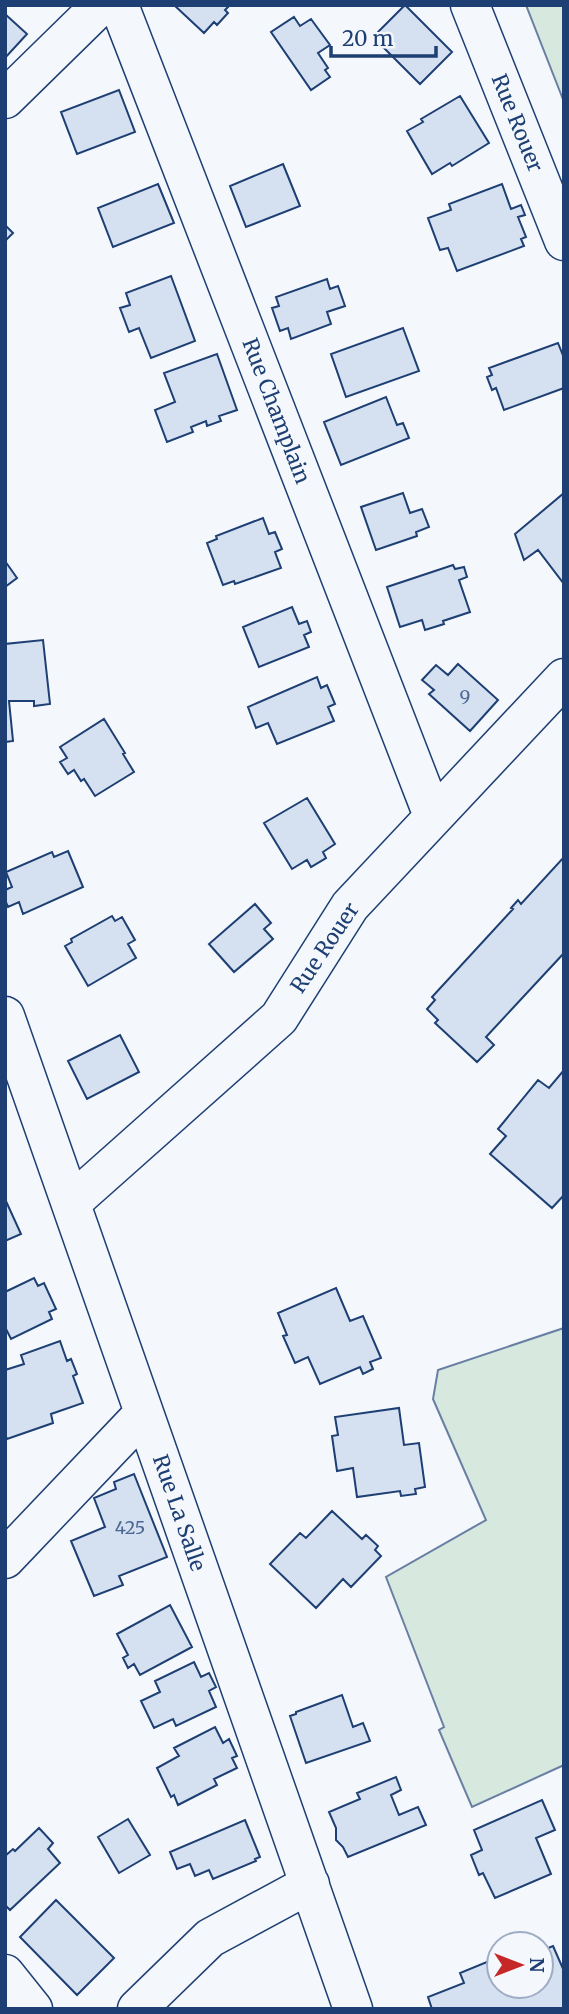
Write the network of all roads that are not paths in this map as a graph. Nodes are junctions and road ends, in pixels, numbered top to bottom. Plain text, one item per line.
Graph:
1 (101, 5) edge
2 (119, 5) edge
3 (470, 5) edge
4 (5, 99) edge
5 (564, 241) edge
6 (564, 678) edge
7 (433, 816) junction
8 (5, 1016) edge
9 (71, 1203) junction
10 (144, 1413) junction
11 (5, 1559) edge
12 (310, 1884) junction
13 (5, 1974) edge
14 (33, 2009) edge
15 (137, 2009) edge
16 (353, 2009) edge

1 - 4 street
2 - 7 street, Rue Champlain
3 - 5 street, Rue Rouer
6 - 7 street, Rue Rouer
7 - 9 street, Rue Rouer
8 - 9 street, Rue La Salle
9 - 10 street, Rue La Salle
10 - 11 street
10 - 12 street, Rue La Salle
12 - 15 street
12 - 16 street, Rue La Salle
13 - 14 street

